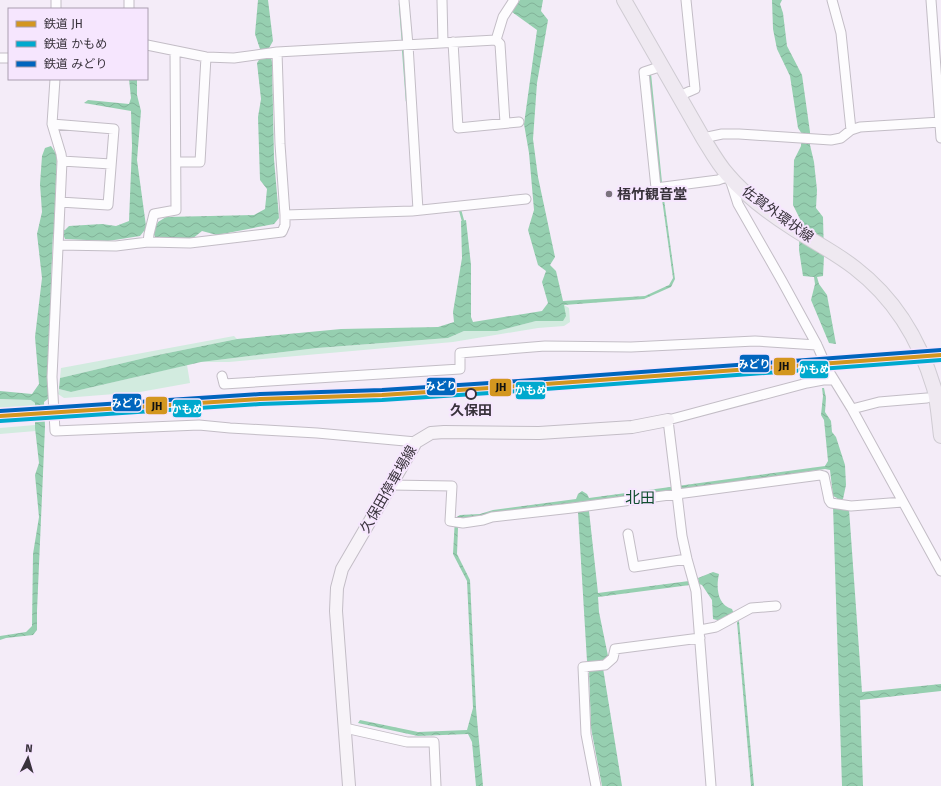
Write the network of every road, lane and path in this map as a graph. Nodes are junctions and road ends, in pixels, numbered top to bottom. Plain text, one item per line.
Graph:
1 (404, 0) edge
2 (442, 0) edge
3 (514, 0) edge
4 (624, 0) edge
5 (686, 0) edge
6 (832, 0) edge
7 (931, 0) edge
8 (496, 40) junction
9 (453, 42) junction
10 (444, 43) junction
11 (148, 45) edge
12 (404, 45) junction
13 (175, 51) junction
14 (275, 52) junction
15 (206, 57) junction
16 (662, 66) junction
17 (54, 80) edge
18 (678, 96) junction
19 (518, 122) dead end
20 (940, 122) edge
21 (505, 123) junction
22 (52, 124) junction
23 (851, 130) junction
24 (703, 138) junction
25 (941, 138) edge
26 (62, 161) junction
27 (176, 162) junction
28 (111, 164) junction
29 (729, 176) junction
30 (526, 199) dead end
31 (60, 202) junction
32 (415, 210) junction
33 (285, 218) junction
34 (149, 234) junction
35 (59, 236) junction
36 (817, 345) junction
37 (222, 376) dead end
38 (834, 380) junction
39 (931, 394) junction
40 (852, 409) junction
41 (668, 420) junction
42 (941, 436) edge
43 (416, 442) junction
44 (390, 485) junction
45 (677, 494) junction
46 (903, 502) junction
47 (628, 534) dead end
48 (687, 559) junction
49 (941, 571) edge
50 (776, 606) dead end
51 (700, 634) junction
52 (345, 728) junction
53 (349, 786) edge
54 (436, 786) edge
55 (596, 786) edge
56 (711, 786) edge

1 - 12 street
2 - 10 street
3 - 8 street
4 - 16 main road, 佐賀外環状線
5 - 18 street
6 - 23 street
7 - 20 street
8 - 9 street
8 - 21 street
9 - 10 street
9 - 21 street
10 - 12 street
11 - 13 street
12 - 14 street
12 - 32 street
13 - 15 street
13 - 27 street
14 - 15 street
14 - 33 street
15 - 27 street
16 - 18 main road, 佐賀外環状線
16 - 29 street
17 - 22 street
18 - 24 main road, 佐賀外環状線
19 - 21 street
20 - 23 street
20 - 25 street
22 - 26 street
22 - 28 street
23 - 24 street
24 - 29 main road, 佐賀外環状線
26 - 28 street
26 - 31 street
27 - 34 street
28 - 31 street
29 - 36 street
29 - 39 main road, 佐賀外環状線
30 - 32 street
31 - 35 street
32 - 33 street
33 - 34 street
34 - 35 street
35 - 43 street
36 - 37 street
36 - 38 street
38 - 40 street
38 - 41 street
39 - 40 street
39 - 42 main road
40 - 46 street
41 - 43 main road, 久保田停車場線
41 - 45 street
43 - 44 main road, 久保田停車場線
44 - 45 street
44 - 52 main road, 久保田停車場線
45 - 46 street
45 - 48 street
46 - 49 street
47 - 48 street
48 - 51 street
50 - 51 street
51 - 55 street
51 - 56 street
52 - 53 main road, 久保田停車場線
52 - 54 street

